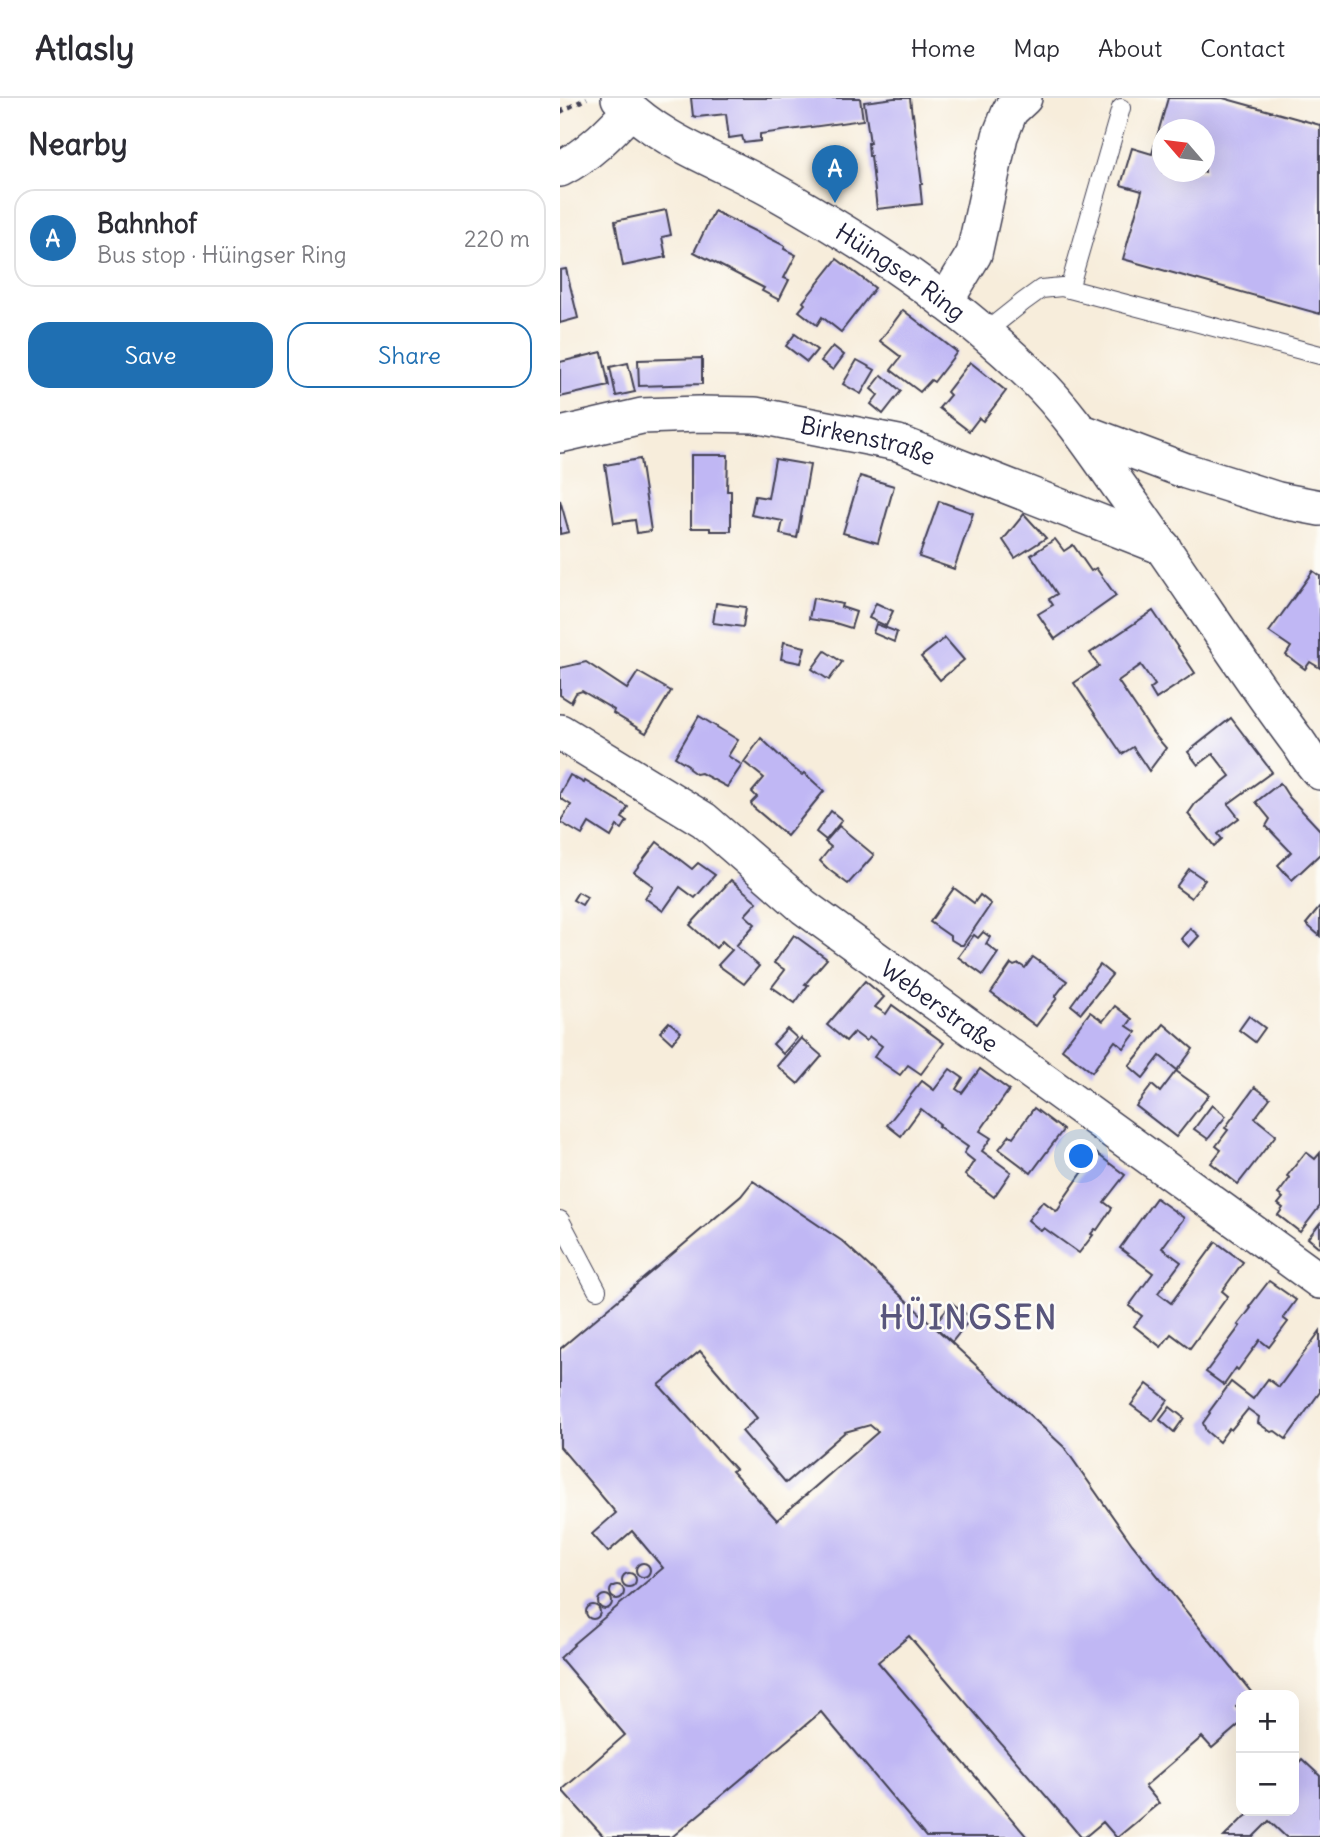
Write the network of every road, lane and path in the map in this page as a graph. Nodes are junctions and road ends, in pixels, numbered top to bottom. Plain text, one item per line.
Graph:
1 (588, 98) edge
2 (1024, 98) edge
3 (624, 104) edge
4 (1121, 108) dead end
5 (560, 112) edge
6 (560, 169) edge
7 (1069, 289) junction
8 (945, 302) junction
9 (984, 333) junction
10 (1320, 355) edge
11 (1080, 431) junction
12 (560, 435) edge
13 (1320, 508) edge
14 (1163, 547) junction
15 (560, 732) edge
16 (1320, 772) edge
17 (560, 1220) edge
18 (1320, 1281) edge
19 (597, 1290) dead end

1 - 5 path
2 - 8 street
3 - 6 street, Hüingser Ring
3 - 8 street, Hüingser Ring
4 - 7 lane
7 - 9 lane
7 - 10 lane
8 - 9 street, Hüingser Ring
9 - 11 street, Hüingser Ring
11 - 13 street, Hüingser Ring
11 - 14 street, Hüingser Ring
12 - 14 street, Birkenstraße
14 - 16 street, Hüingser Ring
15 - 18 street, Weberstraße
17 - 19 lane

